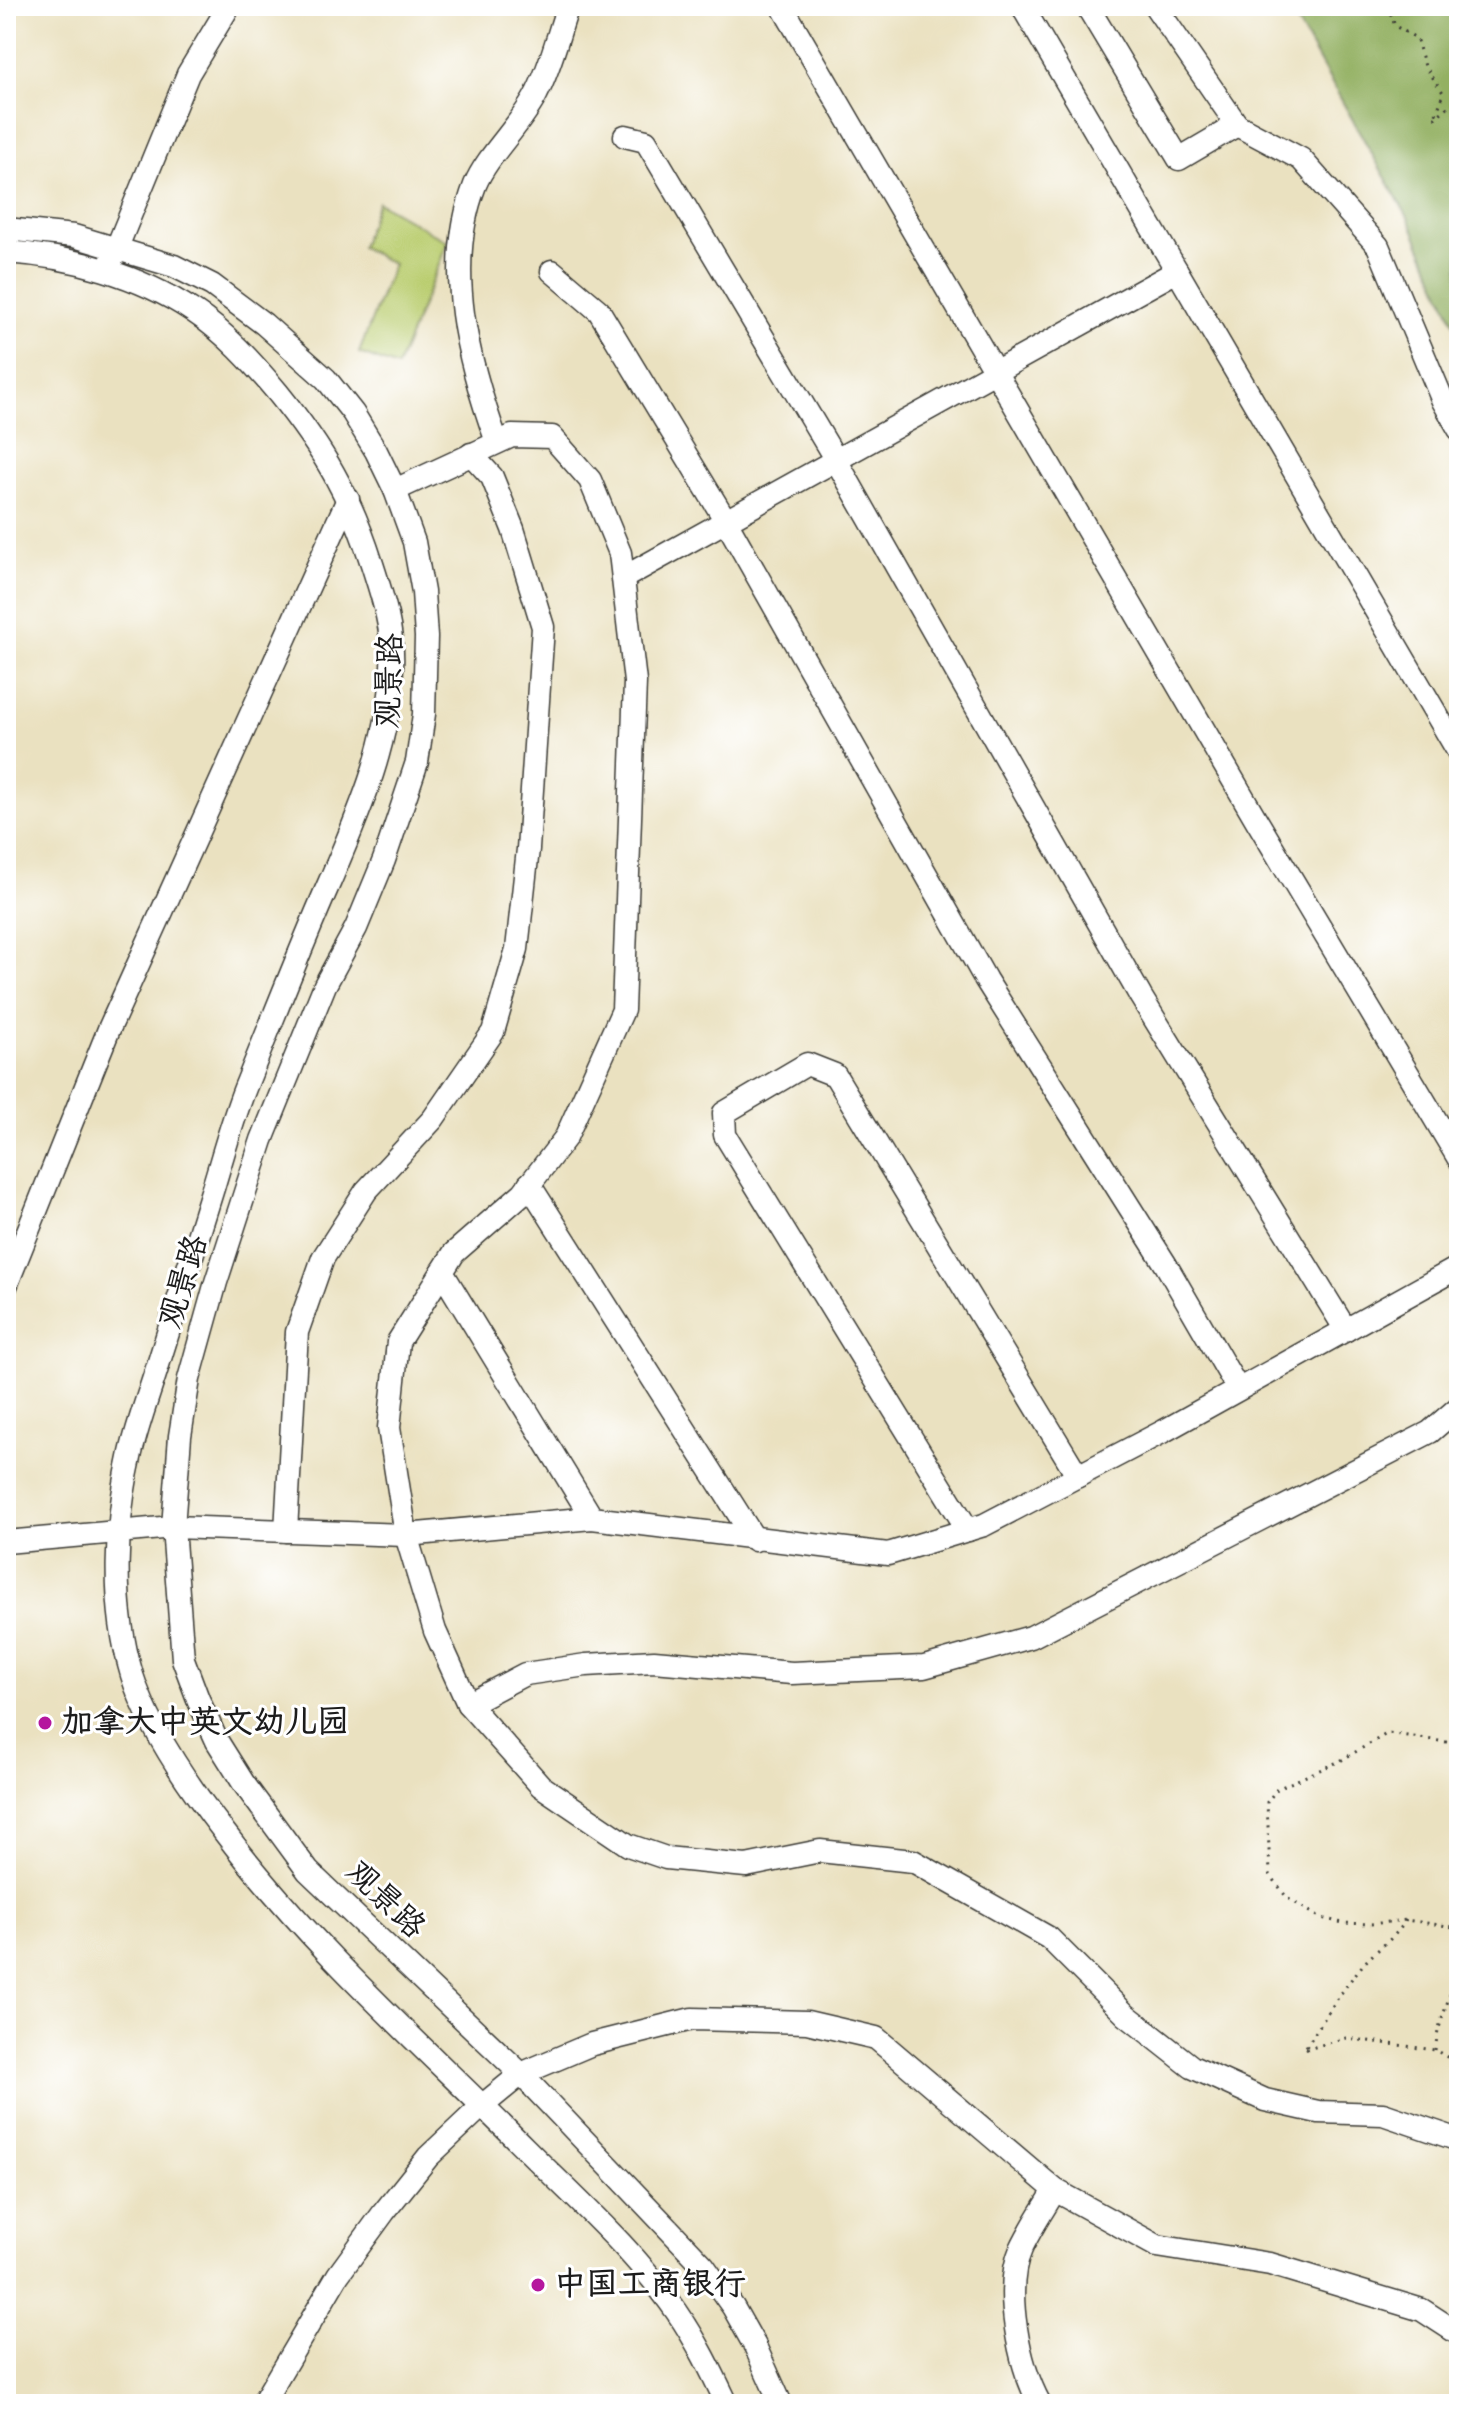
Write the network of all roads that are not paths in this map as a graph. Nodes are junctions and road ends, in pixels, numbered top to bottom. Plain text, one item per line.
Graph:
1 (229, 6) edge
2 (568, 6) edge
3 (782, 6) edge
4 (1022, 6) edge
5 (1087, 6) edge
6 (1155, 6) edge
7 (1237, 125) junction
8 (625, 136) dead end
9 (6, 229) edge
10 (115, 248) junction
11 (6, 252) edge
12 (107, 271) junction
13 (552, 271) dead end
14 (1177, 271) junction
15 (996, 371) junction
16 (1459, 429) edge
17 (497, 442) junction
18 (471, 454) junction
19 (836, 460) junction
20 (395, 490) junction
21 (348, 499) junction
22 (726, 521) junction
23 (623, 578) junction
24 (1459, 753) edge
25 (1459, 1159) edge
26 (529, 1184) junction
27 (1459, 1267) edge
28 (442, 1272) junction
29 (6, 1286) edge
30 (1346, 1330) junction
31 (1238, 1389) junction
32 (1459, 1407) edge
33 (1078, 1476) junction
34 (592, 1518) junction
35 (173, 1527) junction
36 (120, 1530) junction
37 (968, 1530) junction
38 (286, 1531) junction
39 (406, 1535) junction
40 (755, 1540) junction
41 (6, 1542) edge
42 (468, 1704) junction
43 (521, 2074) junction
44 (482, 2106) junction
45 (1459, 2140) edge
46 (1055, 2190) junction
47 (1459, 2334) edge
48 (262, 2404) edge
49 (727, 2404) edge
50 (781, 2404) edge
51 (1040, 2404) edge

1 - 10 street
2 - 17 street
3 - 15 street
4 - 14 street
5 - 7 street
6 - 7 street
7 - 16 street
8 - 19 street
9 - 10 street, 观景路
10 - 12 street
10 - 20 street, 观景路
11 - 12 street, 观景路
12 - 21 street, 观景路
13 - 22 street
14 - 15 street
14 - 24 street
15 - 19 street
15 - 25 street
17 - 18 street
17 - 23 street
18 - 20 street
18 - 38 street
19 - 22 street
19 - 30 street
20 - 35 street, 观景路
21 - 29 street
21 - 36 street, 观景路
22 - 23 street
22 - 31 street
23 - 26 street
26 - 28 street
26 - 40 street
27 - 30 street
28 - 34 street
28 - 39 street
30 - 31 street
31 - 33 street
32 - 42 street
33 - 37 street
33 - 37 street
34 - 39 street
34 - 40 street
35 - 36 street
35 - 38 street
35 - 43 street, 观景路
36 - 41 street
36 - 44 street, 观景路
37 - 40 street
38 - 39 street
39 - 42 street
42 - 45 street
43 - 44 street
43 - 46 street
43 - 50 street, 观景路
44 - 48 street
44 - 49 street, 观景路
46 - 47 street
46 - 51 street

